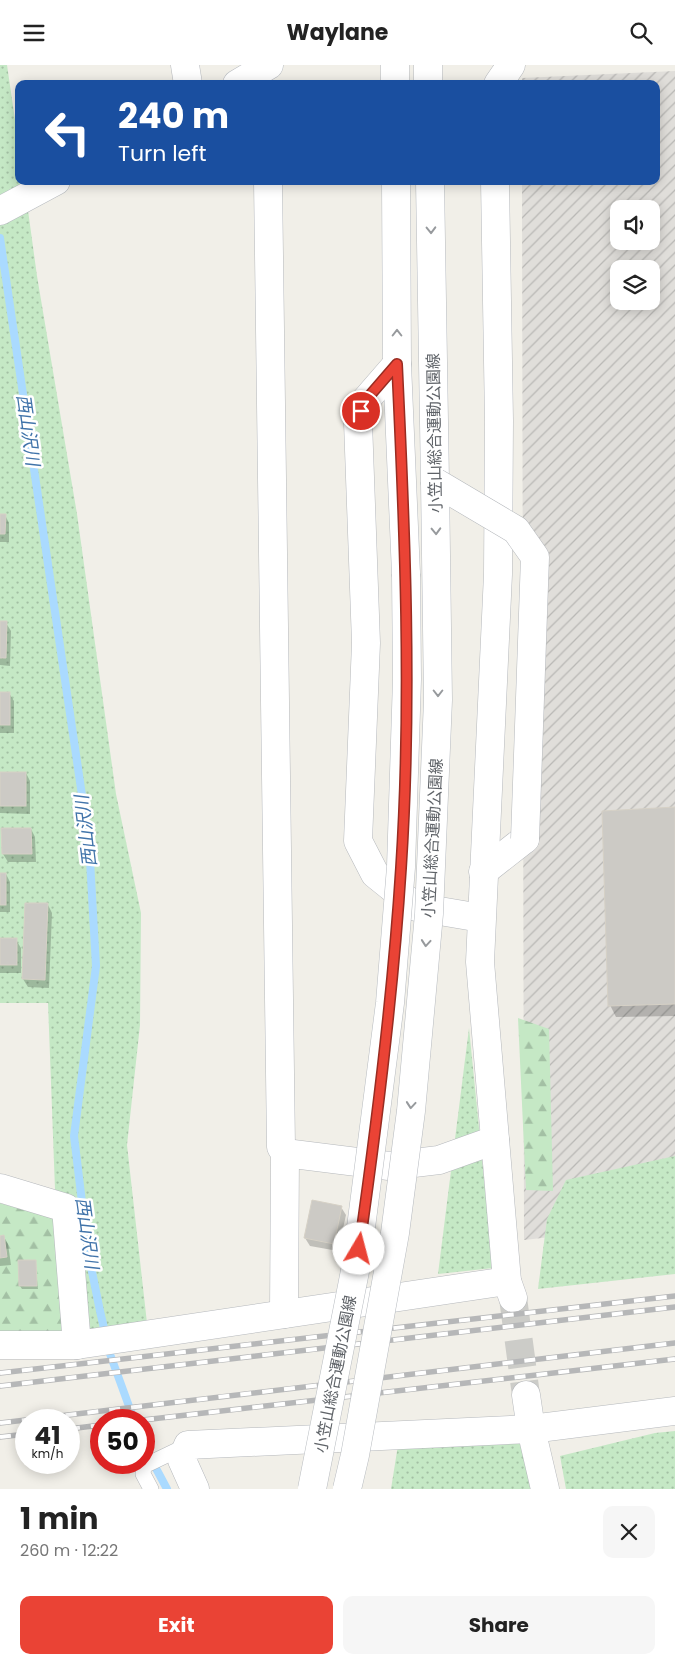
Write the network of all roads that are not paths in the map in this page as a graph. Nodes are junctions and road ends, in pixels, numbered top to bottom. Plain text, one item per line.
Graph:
1 (185, 65) edge
2 (395, 65) edge
3 (428, 65) edge
4 (510, 65) edge
5 (187, 80) edge
6 (395, 80) edge
7 (428, 80) edge
8 (501, 80) edge
9 (48, 185) edge
10 (268, 185) edge
11 (396, 185) edge
12 (430, 185) edge
13 (495, 185) edge
14 (5, 208) edge
15 (397, 364) junction
16 (435, 482) junction
17 (483, 872) junction
18 (481, 918) junction
19 (495, 1140) junction
20 (285, 1153) junction
21 (0, 1188) edge
22 (284, 1314) junction
23 (85, 1344) junction
24 (0, 1345) edge
25 (526, 1395) tunnel mouth
26 (675, 1411) edge
27 (531, 1429) junction
28 (177, 1449) junction
29 (151, 1489) edge
30 (195, 1489) edge
31 (312, 1489) edge
32 (346, 1489) edge
33 (545, 1489) edge

1 - 5 street
2 - 6 street
3 - 7 street
4 - 8 street
9 - 14 street
10 - 20 street
15 -> 11 street, 小笠山総合運動公園線
12 -> 16 street, 小笠山総合運動公園線
13 - 17 street
15 - 18 street
15 - 31 street, 小笠山総合運動公園線, bridge
16 - 17 street, bridge
16 -> 32 street, 小笠山総合運動公園線, bridge
17 - 18 street
18 - 19 street
19 - 20 street
19 - 22 street
20 - 22 street
21 - 23 street
22 - 23 street
23 - 24 street
25 - 27 street
26 - 27 street
27 - 28 street
27 - 33 street
28 - 29 lane
28 - 30 street

